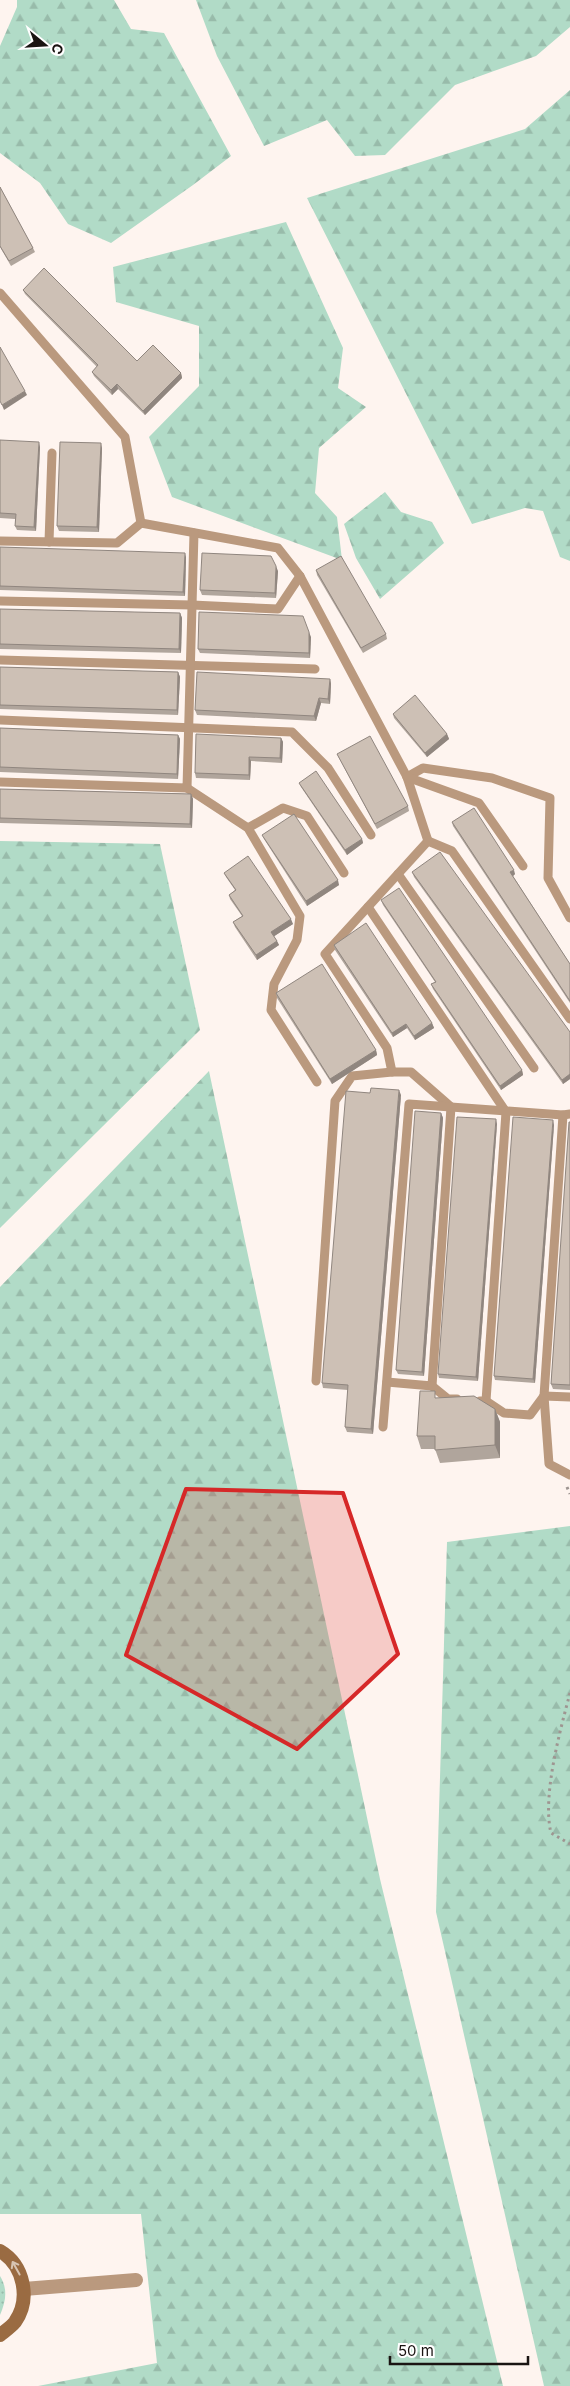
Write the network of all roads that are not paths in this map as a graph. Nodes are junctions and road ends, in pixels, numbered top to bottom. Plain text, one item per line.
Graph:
1 (0, 293) edge
2 (52, 453) dead end
3 (141, 523) junction
4 (194, 533) junction
5 (0, 541) edge
6 (49, 542) junction
7 (300, 576) junction
8 (0, 601) edge
9 (192, 605) junction
10 (0, 660) edge
11 (190, 666) junction
12 (315, 669) dead end
13 (0, 720) edge
14 (189, 726) junction
15 (407, 777) junction
16 (0, 782) edge
17 (187, 788) junction
18 (248, 828) junction
19 (371, 835) dead end
20 (428, 841) junction
21 (524, 866) dead end
22 (344, 873) dead end
23 (398, 874) junction
24 (368, 907) junction
25 (570, 918) edge
26 (570, 1019) edge
27 (534, 1068) dead end
28 (392, 1072) junction
29 (317, 1082) dead end
30 (451, 1107) junction
31 (506, 1112) junction
32 (567, 1114) edge
33 (316, 1380) dead end
34 (387, 1382) junction
35 (432, 1386) junction
36 (544, 1396) junction
37 (570, 1397) edge
38 (486, 1401) junction
39 (384, 1427) dead end
40 (570, 1475) edge
41 (0, 2251) edge
42 (136, 2280) dead end
43 (24, 2290) junction
44 (0, 2336) edge

1 - 3 lane
2 - 6 lane
3 - 4 lane
3 - 6 lane
4 - 7 lane
4 - 9 lane
5 - 6 lane
7 - 9 lane
7 - 15 lane
8 - 9 lane
9 - 11 lane
10 - 11 lane
11 - 12 lane
11 - 14 lane
13 - 14 lane
14 - 17 lane
14 - 19 lane
15 - 20 lane
15 - 21 lane
15 - 25 lane
16 - 17 lane
17 - 18 lane
18 - 22 lane
18 - 29 lane
20 - 23 lane
20 - 26 lane
23 - 24 lane
23 - 27 lane
24 - 28 lane
24 - 31 lane
28 - 30 lane
28 - 33 lane
30 - 31 lane
30 - 34 lane
30 - 35 lane
31 - 32 lane
31 - 38 lane
32 - 36 lane
34 - 35 lane
34 - 39 lane
35 - 38 lane
36 - 37 lane
36 - 38 lane
36 - 40 lane
43 -> 41 main road
42 - 43 street
43 - 44 main road

